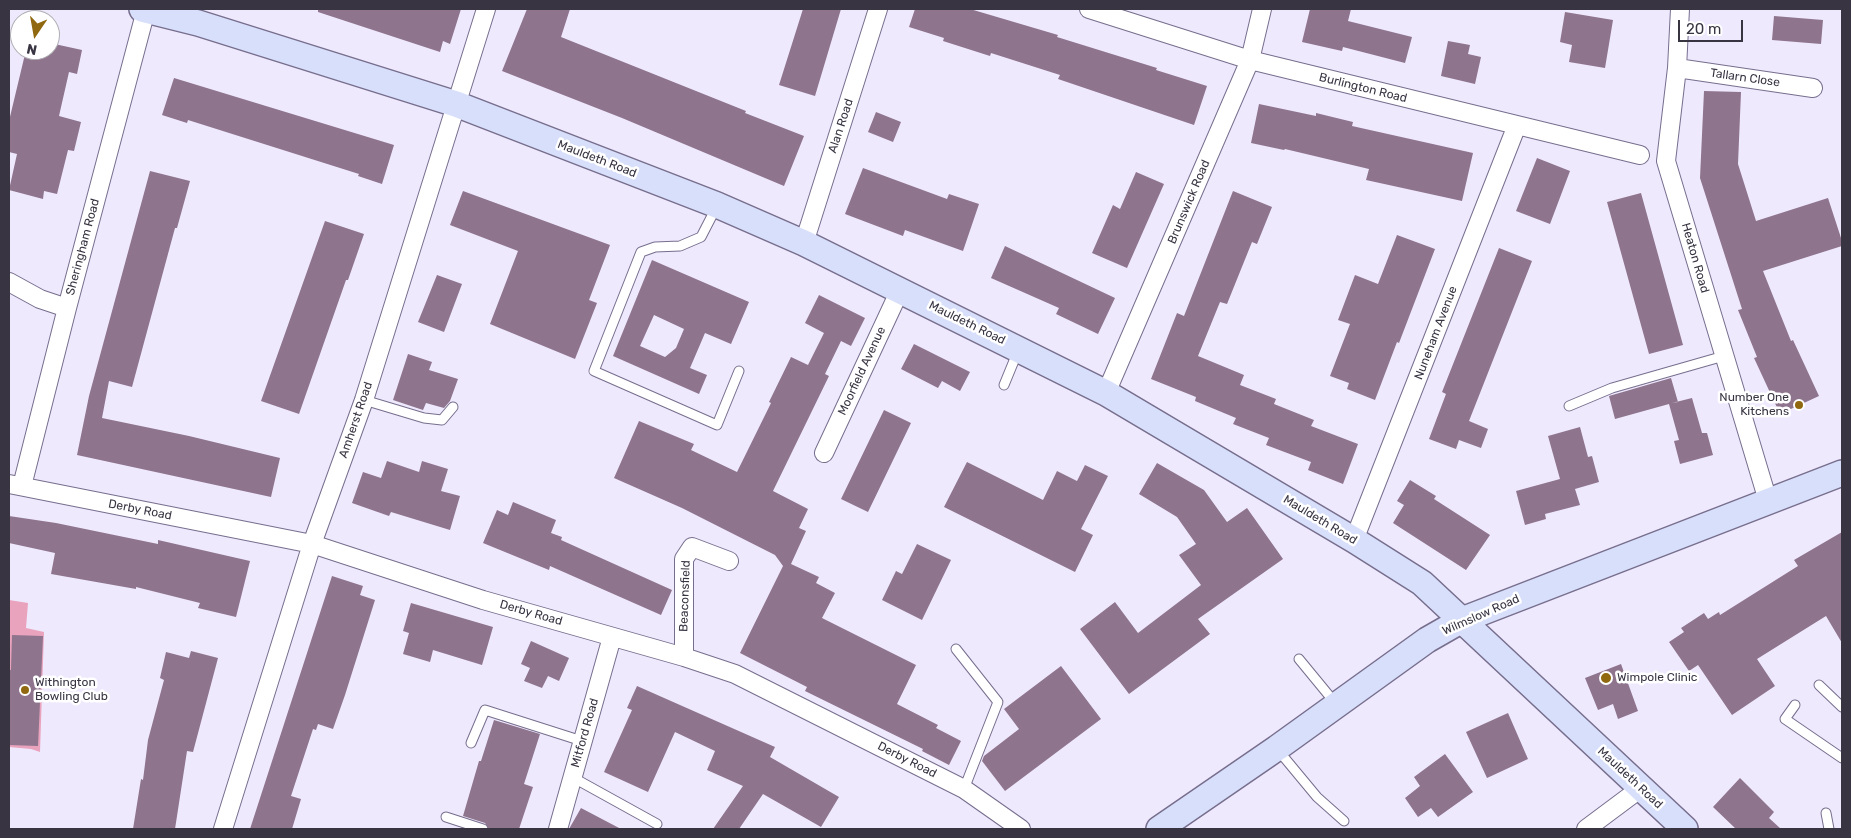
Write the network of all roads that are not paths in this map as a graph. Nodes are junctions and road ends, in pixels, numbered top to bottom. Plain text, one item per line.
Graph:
1 (144, 9) edge
2 (486, 9) edge
3 (878, 9) edge
4 (1089, 9) edge
5 (1262, 9) edge
6 (1680, 9) edge
7 (200, 16) edge
8 (1250, 60) junction
9 (1677, 68) junction
10 (1813, 88) dead end
11 (456, 104) junction
12 (1517, 125) junction
13 (1640, 155) dead end
14 (717, 205) junction
15 (804, 243) junction
16 (9, 282) edge
17 (900, 290) junction
18 (67, 308) junction
19 (1019, 349) junction
20 (1724, 356) junction
21 (739, 371) dead end
22 (1004, 385) dead end
23 (1106, 393) junction
24 (364, 400) junction
25 (1569, 406) dead end
26 (453, 407) dead end
27 (824, 453) dead end
28 (1842, 473) edge
29 (15, 485) edge
30 (1768, 501) junction
31 (1354, 540) junction
32 (312, 544) junction
33 (729, 560) dead end
34 (1462, 620) junction
35 (612, 637) junction
36 (956, 649) dead end
37 (684, 657) junction
38 (1299, 658) dead end
39 (1819, 685) dead end
40 (1336, 705) junction
41 (1795, 705) dead end
42 (1842, 707) edge
43 (582, 741) junction
44 (471, 743) dead end
45 (1277, 748) junction
46 (1842, 758) edge
47 (572, 777) junction
48 (1641, 788) junction
49 (964, 789) junction
50 (1826, 813) dead end
51 (446, 818) dead end
52 (1344, 821) dead end
53 (657, 824) dead end
54 (223, 829) edge
55 (483, 829) edge
56 (558, 829) edge
57 (1021, 829) edge
58 (1159, 829) edge
59 (1586, 829) edge
60 (1684, 829) edge
61 (1829, 829) edge

1 - 7 street, Mauldeth Road
1 - 18 street, Sheringham Road
2 - 11 street, Amherst Road
3 - 15 street, Alan Road
4 - 8 street, Burlington Road
5 - 8 street, Brunswick Road
6 - 9 street, Heaton Road
7 - 11 street, Mauldeth Road
8 - 12 street, Burlington Road
8 - 23 street, Brunswick Road
9 - 10 street, Tallarn Close
9 - 20 street, Heaton Road
11 - 14 street, Mauldeth Road
11 - 24 street, Amherst Road
12 - 13 street, Burlington Road
12 - 31 street, Nuneham Avenue
14 - 15 street, Mauldeth Road
14 - 21 lane
15 - 17 street, Mauldeth Road
16 - 18 street
17 - 19 street, Mauldeth Road
17 - 27 street, Moorfield Avenue
18 - 29 street, Sheringham Road
19 - 22 lane
19 - 23 street, Mauldeth Road
20 - 25 lane
20 - 30 street, Heaton Road
23 - 31 street, Mauldeth Road
24 - 26 lane
24 - 32 street, Amherst Road
28 - 30 street, Wilmslow Road
29 - 32 street, Derby Road
30 - 34 street, Wilmslow Road
31 - 34 street, Mauldeth Road
32 - 35 street, Derby Road
32 - 54 street, Amherst Road
33 - 37 street, Beaconsfield
34 - 40 street, Wilmslow Road
34 - 48 street, Mauldeth Road
35 - 37 street, Derby Road
35 - 43 street, Mitford Road
36 - 49 lane
37 - 49 street, Derby Road
38 - 40 lane
39 - 42 lane
40 - 45 street, Wilmslow Road
41 - 46 lane
43 - 44 lane
43 - 47 street, Mitford Road
45 - 52 lane
45 - 58 street, Wilmslow Road
47 - 53 lane
47 - 56 street, Mitford Road
48 - 59 street
48 - 60 street, Mauldeth Road
49 - 57 street, Derby Road
50 - 61 lane
51 - 55 lane

